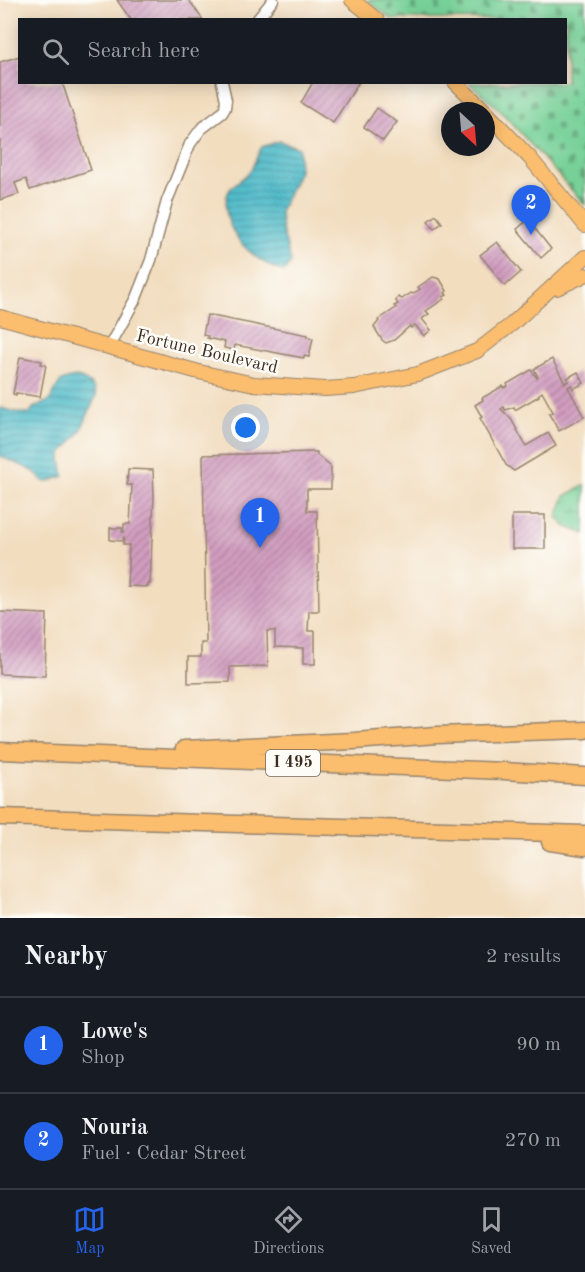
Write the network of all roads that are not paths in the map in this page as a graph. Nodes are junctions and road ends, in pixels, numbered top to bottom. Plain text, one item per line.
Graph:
1 (273, 0) edge
2 (352, 0) edge
3 (259, 18) edge
4 (374, 18) edge
5 (222, 84) edge
6 (457, 84) edge
7 (476, 102) edge
8 (495, 121) edge
9 (585, 225) edge
10 (585, 256) edge
11 (585, 275) edge
12 (547, 292) junction
13 (0, 317) edge
14 (109, 347) junction
15 (585, 730) edge
16 (0, 751) edge
17 (57, 753) junction
18 (585, 776) edge
19 (0, 818) edge
20 (460, 829) junction
21 (585, 834) edge
22 (585, 847) edge

1 - 3 street
2 - 4 main road
5 - 14 street
6 - 7 main road
8 - 9 main road
10 - 12 main road, Fortune Boulevard
11 - 12 main road
12 - 14 main road, Fortune Boulevard
13 - 14 main road, Fortune Boulevard
15 - 17 highway
16 - 17 highway, I 495
17 - 18 highway, I 495
19 - 20 highway
20 - 21 highway
20 - 22 highway

